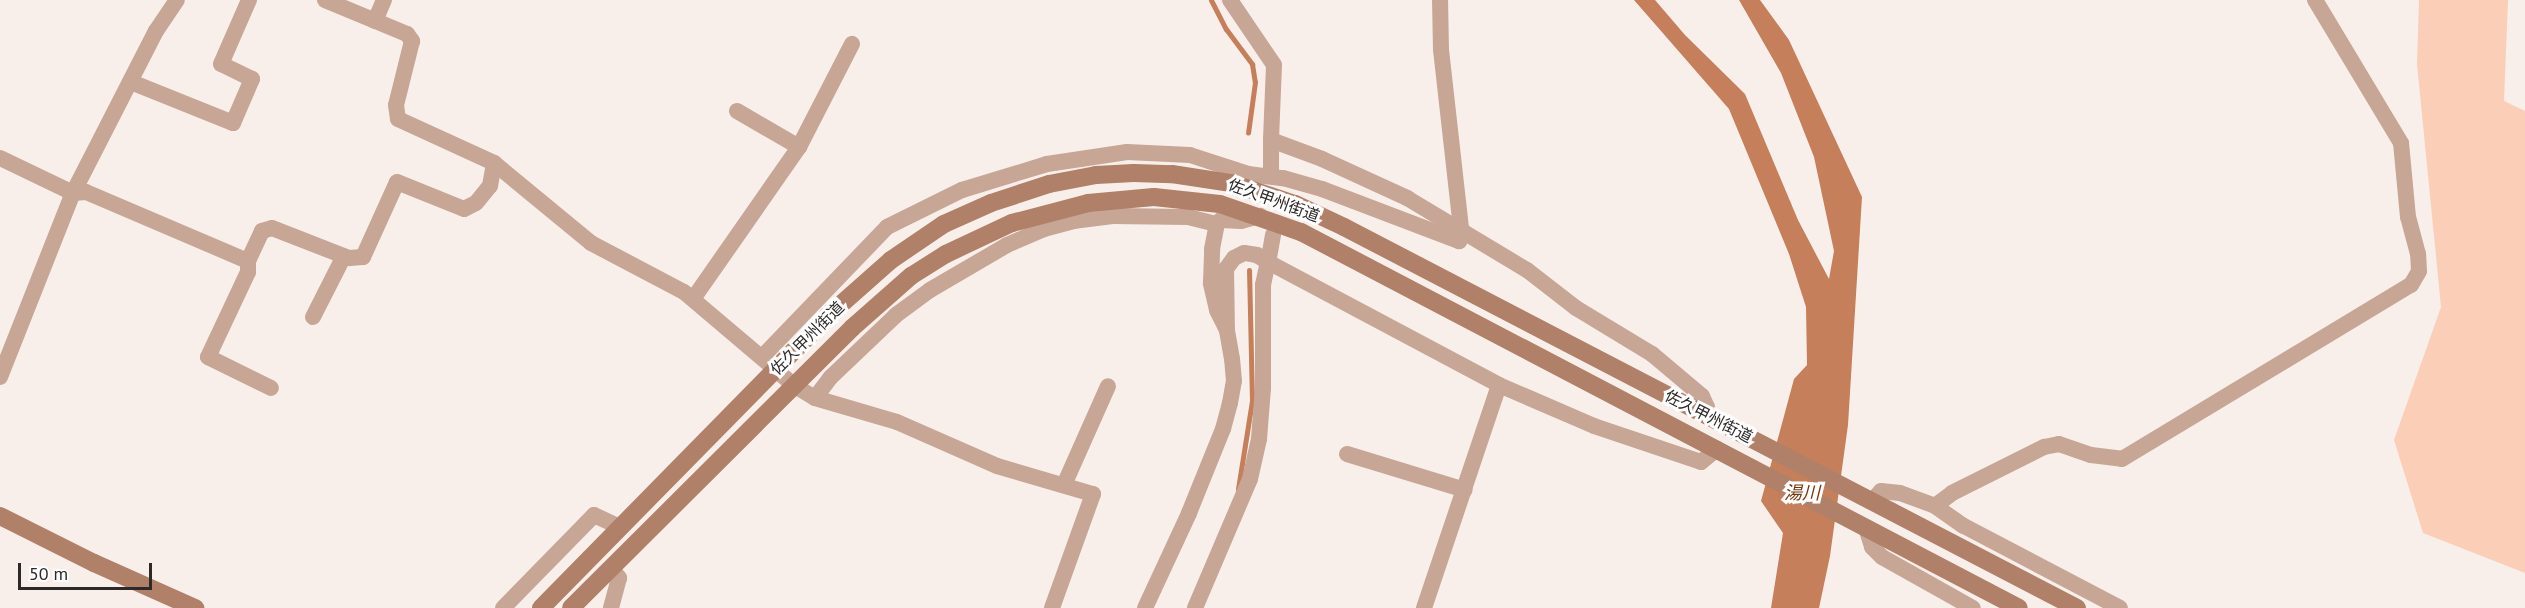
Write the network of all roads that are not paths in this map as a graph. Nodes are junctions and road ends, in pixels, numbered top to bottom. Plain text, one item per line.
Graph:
1 (177, 0) edge
2 (249, 0) edge
3 (325, 0) edge
4 (384, 0) edge
5 (1230, 0) edge
6 (1440, 0) edge
7 (2315, 0) edge
8 (375, 21) junction
9 (852, 44) dead end
10 (131, 82) junction
11 (737, 111) dead end
12 (1271, 140) junction
13 (799, 147) junction
14 (0, 158) edge
15 (494, 163) junction
16 (1271, 171) dead end
17 (1247, 180) junction
18 (74, 193) junction
19 (1260, 216) junction
20 (1217, 224) junction
21 (1460, 230) junction
22 (1273, 235) dead end
23 (344, 256) junction
24 (248, 261) junction
25 (1268, 262) junction
26 (693, 299) junction
27 (313, 317) dead end
28 (1227, 330) junction
29 (770, 363) junction
30 (0, 377) edge
31 (795, 386) junction
32 (1108, 386) dead end
33 (1499, 386) junction
34 (271, 388) dead end
35 (815, 398) junction
36 (1704, 414) junction
37 (1721, 450) junction
38 (1347, 454) dead end
39 (1064, 485) junction
40 (1465, 490) junction
41 (1872, 501) junction
42 (1935, 506) junction
43 (0, 516) edge
44 (1858, 524) junction
45 (620, 527) junction
46 (611, 568) junction
47 (195, 608) edge
48 (503, 608) edge
49 (541, 608) edge
50 (571, 608) edge
51 (611, 608) edge
52 (1052, 608) edge
53 (1145, 608) edge
54 (1195, 608) edge
55 (1424, 608) edge
56 (1973, 608) edge
57 (2019, 608) edge
58 (2077, 608) edge
59 (2120, 608) edge

1 - 10 street
2 - 10 street
3 - 8 street
4 - 8 street
5 - 12 street
6 - 21 street
7 - 42 street
8 - 15 street
9 - 13 street
10 - 18 street
11 - 13 street
12 - 16 street
12 - 21 street
13 - 26 street
14 - 18 street
15 - 23 street
15 - 26 street
17 - 21 street
17 - 29 main road, 佐久甲州街道
17 - 29 street
17 - 36 main road, 佐久甲州街道
18 - 24 street
18 - 30 street
19 - 20 street
19 - 31 main road, 佐久甲州街道
19 - 37 main road, 佐久甲州街道
20 - 28 street
20 - 35 street
21 - 36 street
22 - 25 street
23 - 24 street
23 - 27 street
24 - 34 street
25 - 28 street
25 - 33 street
25 - 54 street
26 - 29 street
28 - 53 street
29 - 31 street
29 - 45 main road, 佐久甲州街道
31 - 35 street
31 - 46 main road, 佐久甲州街道
32 - 39 street
33 - 37 street
33 - 40 street
35 - 39 street
36 - 41 main road, 佐久甲州街道
37 - 44 main road, 佐久甲州街道
38 - 40 street
39 - 52 street
40 - 55 street
41 - 42 street
41 - 58 main road, 佐久甲州街道
42 - 59 street
43 - 47 main road
44 - 56 street
44 - 57 main road, 佐久甲州街道
45 - 48 street
45 - 49 main road, 佐久甲州街道
46 - 50 main road, 佐久甲州街道
46 - 51 street

